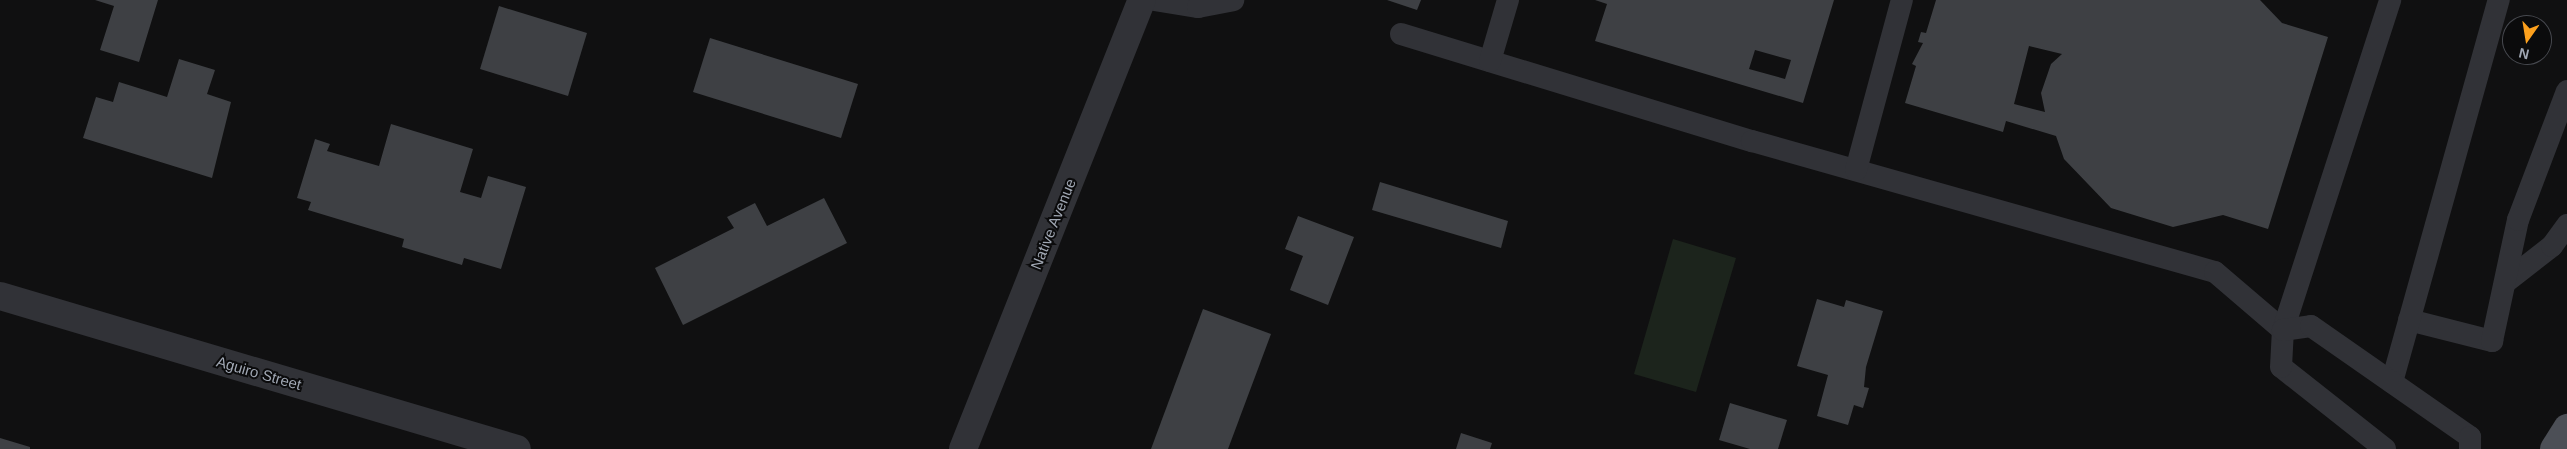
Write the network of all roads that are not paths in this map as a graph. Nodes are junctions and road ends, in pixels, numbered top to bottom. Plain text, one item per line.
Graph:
1 (1142, 0) edge
2 (1154, 0) edge
3 (1233, 0) edge
4 (1508, 0) edge
5 (1902, 0) edge
6 (2390, 0) edge
7 (2499, 0) edge
8 (1401, 34) dead end
9 (1490, 61) junction
10 (2567, 91) edge
11 (1856, 170) junction
12 (2567, 225) edge
13 (2507, 281) junction
14 (0, 296) edge
15 (2409, 320) junction
16 (2283, 330) junction
17 (2392, 382) junction
18 (2567, 428) edge
19 (518, 449) edge
20 (963, 449) edge
21 (2385, 449) edge
22 (2470, 449) edge
23 (2554, 449) edge

1 - 20 street, Native Avenue
2 - 3 lane
4 - 9 lane
5 - 11 lane
6 - 16 lane
7 - 15 lane
8 - 9 lane
9 - 11 lane
10 - 13 lane
11 - 16 lane
12 - 13 lane
13 - 15 lane
14 - 19 street, Aguiro Street
15 - 17 lane
16 - 17 lane
16 - 21 lane
17 - 22 lane
18 - 23 main road

